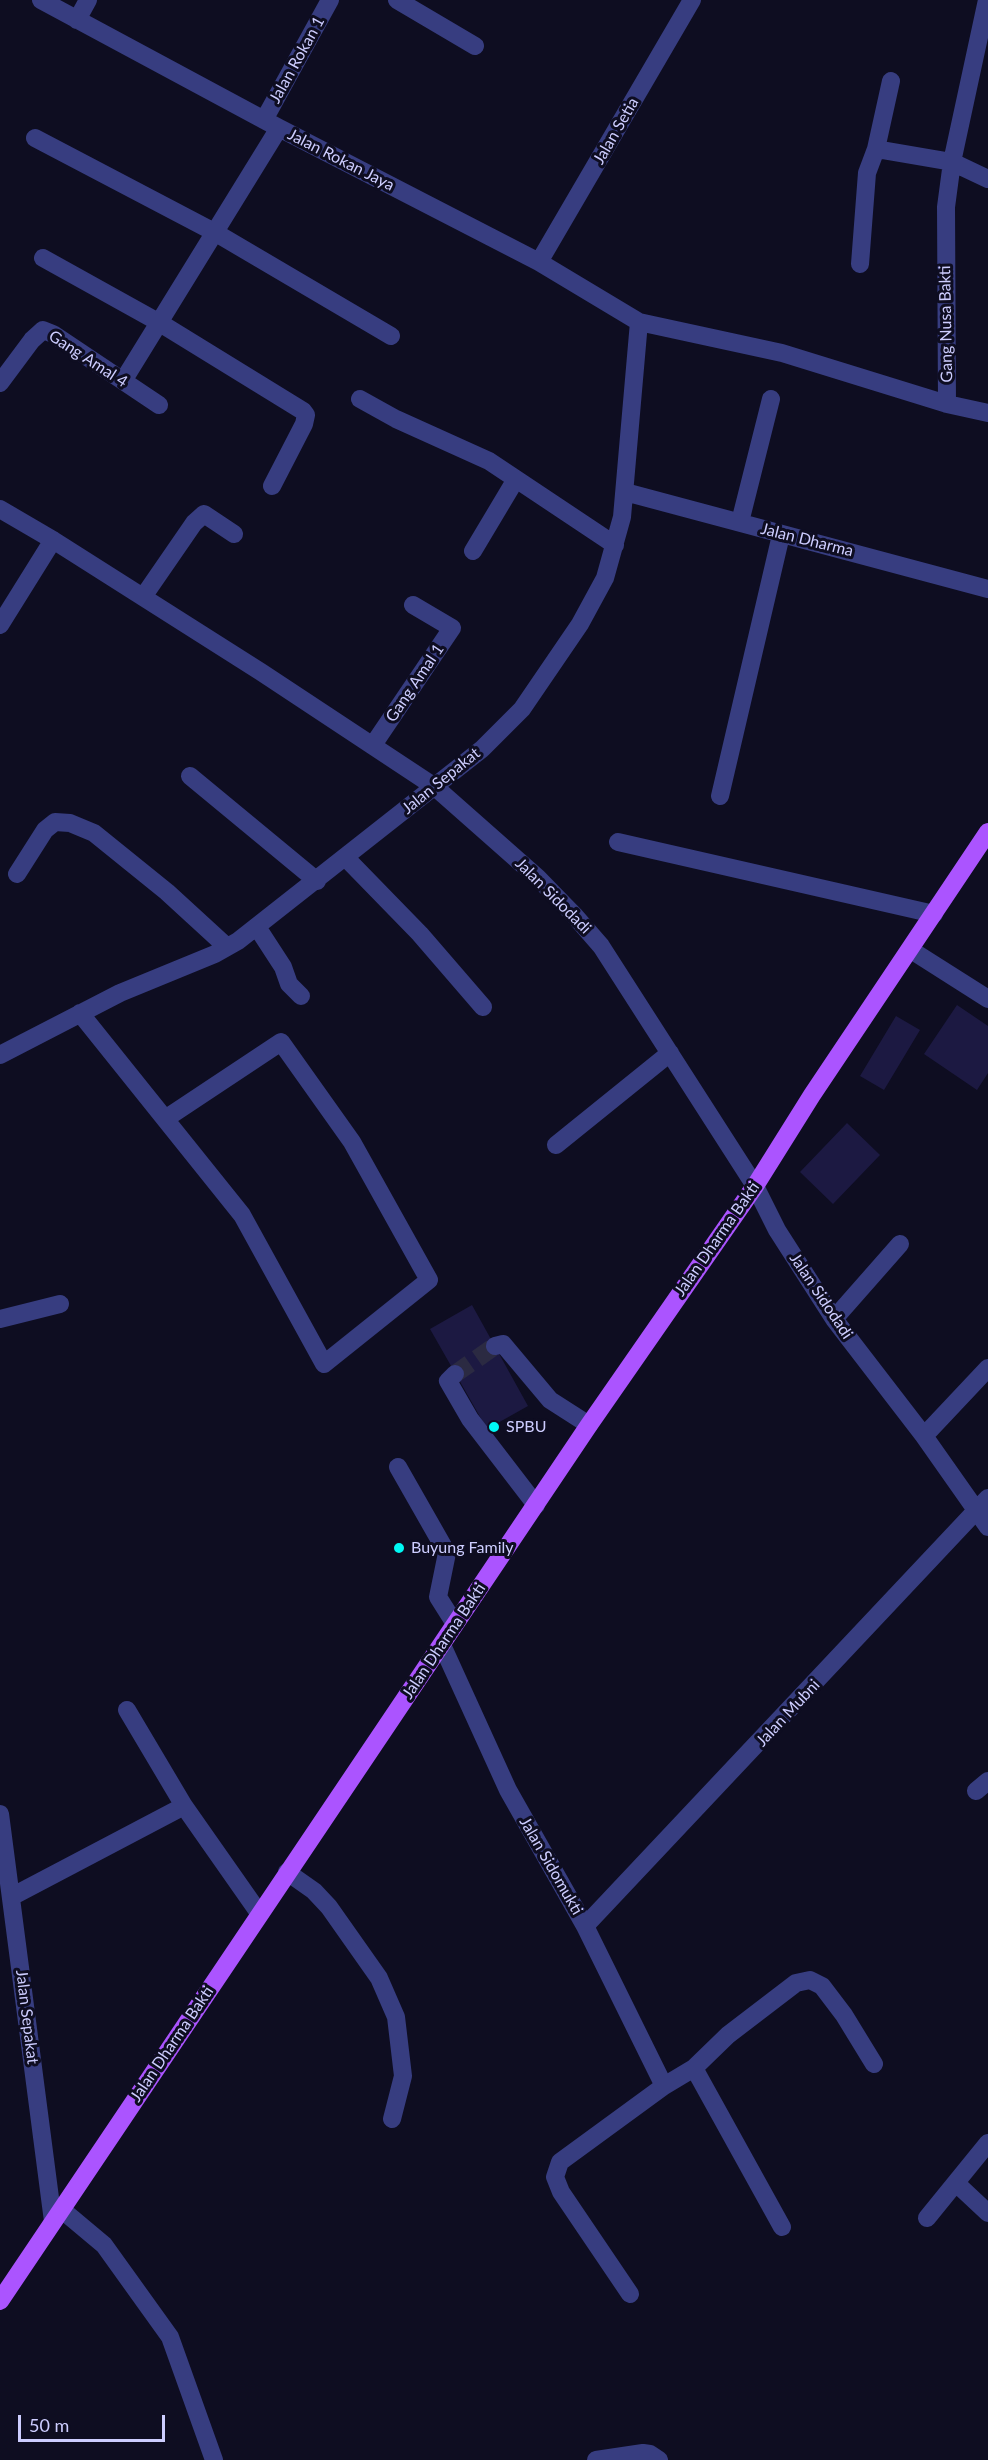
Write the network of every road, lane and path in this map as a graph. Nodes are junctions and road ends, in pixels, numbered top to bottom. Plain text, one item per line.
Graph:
1 (40, 0) edge
2 (88, 0) edge
3 (330, 0) edge
4 (397, 0) edge
5 (692, 0) edge
6 (987, 0) edge
7 (77, 20) junction
8 (476, 46) dead end
9 (891, 81) dead end
10 (272, 124) junction
11 (35, 138) dead end
12 (876, 149) junction
13 (952, 162) junction
14 (988, 179) edge
15 (216, 232) junction
16 (43, 258) dead end
17 (539, 262) junction
18 (860, 264) dead end
19 (639, 322) junction
20 (160, 323) junction
21 (391, 336) dead end
22 (123, 381) junction
23 (0, 383) edge
24 (360, 399) dead end
25 (771, 399) dead end
26 (947, 404) junction
27 (159, 405) dead end
28 (988, 413) edge
29 (516, 479) junction
30 (272, 486) dead end
31 (625, 492) junction
32 (0, 509) edge
33 (740, 522) junction
34 (234, 534) dead end
35 (781, 535) junction
36 (53, 540) junction
37 (615, 545) junction
38 (473, 551) dead end
39 (988, 588) edge
40 (143, 597) junction
41 (413, 604) dead end
42 (0, 625) edge
43 (372, 745) junction
44 (190, 776) dead end
45 (435, 787) junction
46 (720, 796) dead end
47 (986, 841) edge
48 (618, 842) dead end
49 (346, 858) junction
50 (17, 874) dead end
51 (317, 880) junction
52 (934, 914) junction
53 (257, 927) junction
54 (227, 947) junction
55 (911, 950) junction
56 (300, 996) dead end
57 (988, 999) edge
58 (483, 1006) dead end
59 (80, 1013) junction
60 (670, 1053) junction
61 (0, 1055) edge
62 (165, 1119) junction
63 (556, 1145) dead end
64 (755, 1186) junction
65 (900, 1244) dead end
66 (60, 1304) dead end
67 (0, 1319) edge
68 (834, 1319) junction
69 (495, 1346) dead end
70 (988, 1368) edge
71 (455, 1374) dead end
72 (589, 1425) junction
73 (924, 1436) junction
74 (398, 1467) dead end
75 (982, 1504) edge
76 (536, 1505) junction
77 (988, 1527) edge
78 (455, 1624) junction
79 (442, 1645) junction
80 (127, 1710) dead end
81 (184, 1806) junction
82 (0, 1814) edge
83 (2, 1847) edge
84 (287, 1872) junction
85 (11, 1897) junction
86 (259, 1914) junction
87 (585, 1926) junction
88 (874, 2064) dead end
89 (694, 2068) junction
90 (664, 2086) junction
91 (393, 2119) dead end
92 (988, 2143) edge
93 (957, 2184) junction
94 (988, 2213) edge
95 (57, 2215) junction
96 (927, 2218) dead end
97 (783, 2227) dead end
98 (630, 2294) dead end
99 (0, 2301) edge
100 (651, 2457) edge
101 (214, 2460) edge
102 (596, 2460) edge

1 - 7 street, Jalan Rokan Jaya
2 - 7 street
3 - 10 street, Jalan Rokan 1
4 - 8 street
5 - 17 street, Jalan Setia
6 - 13 street, Gang Nusa Bakti
7 - 10 street, Jalan Rokan Jaya
9 - 12 street
10 - 15 street, Jalan Rokan 1
10 - 17 street, Jalan Rokan Jaya
11 - 15 street
12 - 13 street
12 - 18 street
13 - 14 street
13 - 26 street, Gang Nusa Bakti
15 - 20 street, Jalan Rokan 1
15 - 21 street
16 - 20 street
17 - 19 street, Jalan Rokan Jaya
19 - 26 street, Gang Nusa Bakti
19 - 31 street, Jalan Sepakat
20 - 22 street, Jalan Rokan 1
20 - 30 street
22 - 23 street, Gang Amal 4
22 - 27 street, Gang Amal 4
24 - 29 street
25 - 33 street
26 - 28 street
29 - 37 street
29 - 38 street
31 - 33 street, Jalan Dharma
31 - 37 street, Jalan Sepakat
32 - 36 street, Jalan Sidodadi
33 - 35 street, Jalan Dharma
34 - 40 street
35 - 39 street, Jalan Dharma
35 - 46 street
36 - 40 street, Jalan Sidodadi
36 - 42 street
37 - 45 street, Jalan Sepakat
40 - 43 street, Jalan Sidodadi
41 - 43 street, Gang Amal 1
43 - 45 street, Jalan Sidodadi
44 - 51 street
45 - 49 street, Jalan Sepakat
45 - 60 street, Jalan Sidodadi
47 - 52 main road, Jalan Dharma Bakti
48 - 52 street
49 - 51 street, Jalan Sepakat
49 - 58 street
50 - 54 street
51 - 53 street, Jalan Sepakat
52 - 55 main road, Jalan Dharma Bakti
53 - 54 street, Jalan Sepakat
53 - 56 street
54 - 59 street, Jalan Sepakat
55 - 57 street
55 - 64 main road, Jalan Dharma Bakti
59 - 61 street, Jalan Sepakat
59 - 62 street
60 - 63 street
60 - 64 street, Jalan Sidodadi
62 - 62 street
64 - 68 street, Jalan Sidodadi
64 - 72 main road, Jalan Dharma Bakti
65 - 68 street
66 - 67 street
68 - 73 street, Jalan Sidodadi
69 - 72 street
70 - 73 street
71 - 76 street
72 - 76 main road, Jalan Dharma Bakti
73 - 75 street, Jalan Sidodadi
74 - 78 street
75 - 77 street, Jalan Sidodadi
75 - 87 street, Jalan Mubni
76 - 78 main road, Jalan Dharma Bakti
78 - 79 main road, Jalan Dharma Bakti
79 - 84 main road, Jalan Dharma Bakti
79 - 87 street, Jalan Sidomukti
80 - 81 street
81 - 85 street
81 - 86 street
82 - 83 street, Jalan Sepakat
83 - 85 street, Jalan Sepakat
84 - 86 main road, Jalan Dharma Bakti
84 - 91 street
85 - 95 street, Jalan Sepakat
86 - 95 main road, Jalan Dharma Bakti
87 - 90 street, Jalan Sidomukti
88 - 89 street
89 - 90 street
89 - 97 street
90 - 98 street
92 - 93 street
93 - 94 street
93 - 96 street
95 - 99 main road, Jalan Dharma Bakti
95 - 101 street
100 - 102 street

